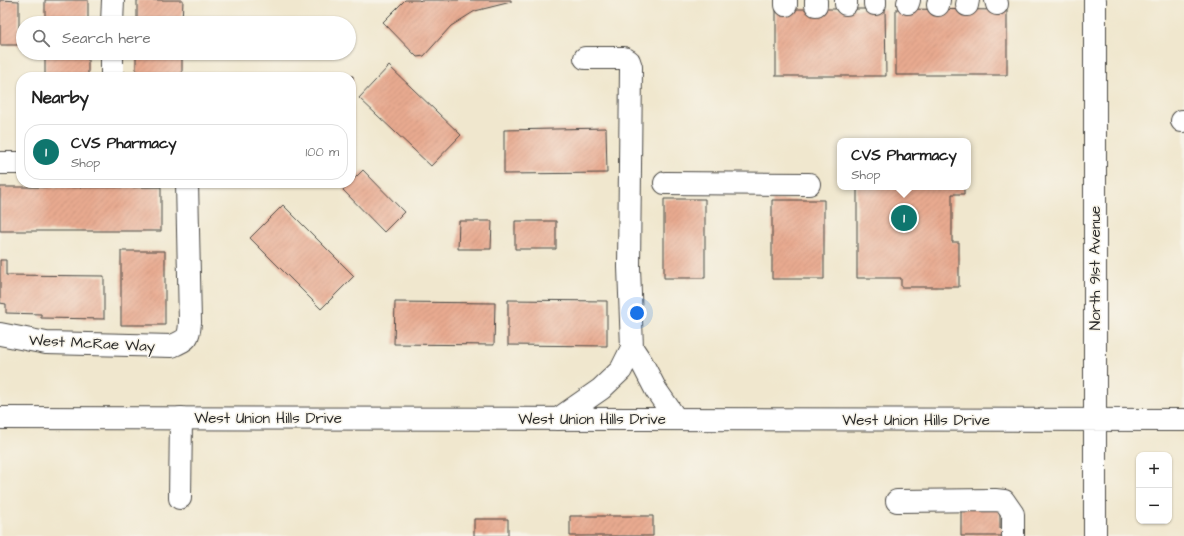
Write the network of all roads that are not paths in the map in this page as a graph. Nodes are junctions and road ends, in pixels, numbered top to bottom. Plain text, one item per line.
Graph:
1 (112, 0) edge
2 (1095, 0) edge
3 (112, 16) edge
4 (585, 58) dead end
5 (112, 60) edge
6 (112, 72) edge
7 (0, 163) edge
8 (16, 163) edge
9 (665, 183) dead end
10 (809, 184) dead end
11 (187, 188) edge
12 (0, 334) edge
13 (632, 348) junction
14 (0, 418) edge
15 (181, 418) junction
16 (558, 419) junction
17 (676, 419) junction
18 (1096, 420) junction
19 (1184, 420) edge
20 (180, 498) dead end
21 (897, 501) dead end
22 (1013, 536) edge
23 (1095, 536) edge

1 - 3 main road
2 - 18 main road, North 91st Avenue
4 - 13 main road
5 - 6 main road
7 - 8 main road
9 - 10 main road
11 - 12 main road, West McRae Way
13 - 16 main road
13 - 17 main road
14 - 15 main road, West Union Hills Drive
15 - 16 main road, West Union Hills Drive
15 - 20 main road
16 - 17 main road, West Union Hills Drive
17 - 18 main road, West Union Hills Drive
18 - 19 main road, West Union Hills Drive
18 - 23 main road, North 91st Avenue
21 - 22 main road

